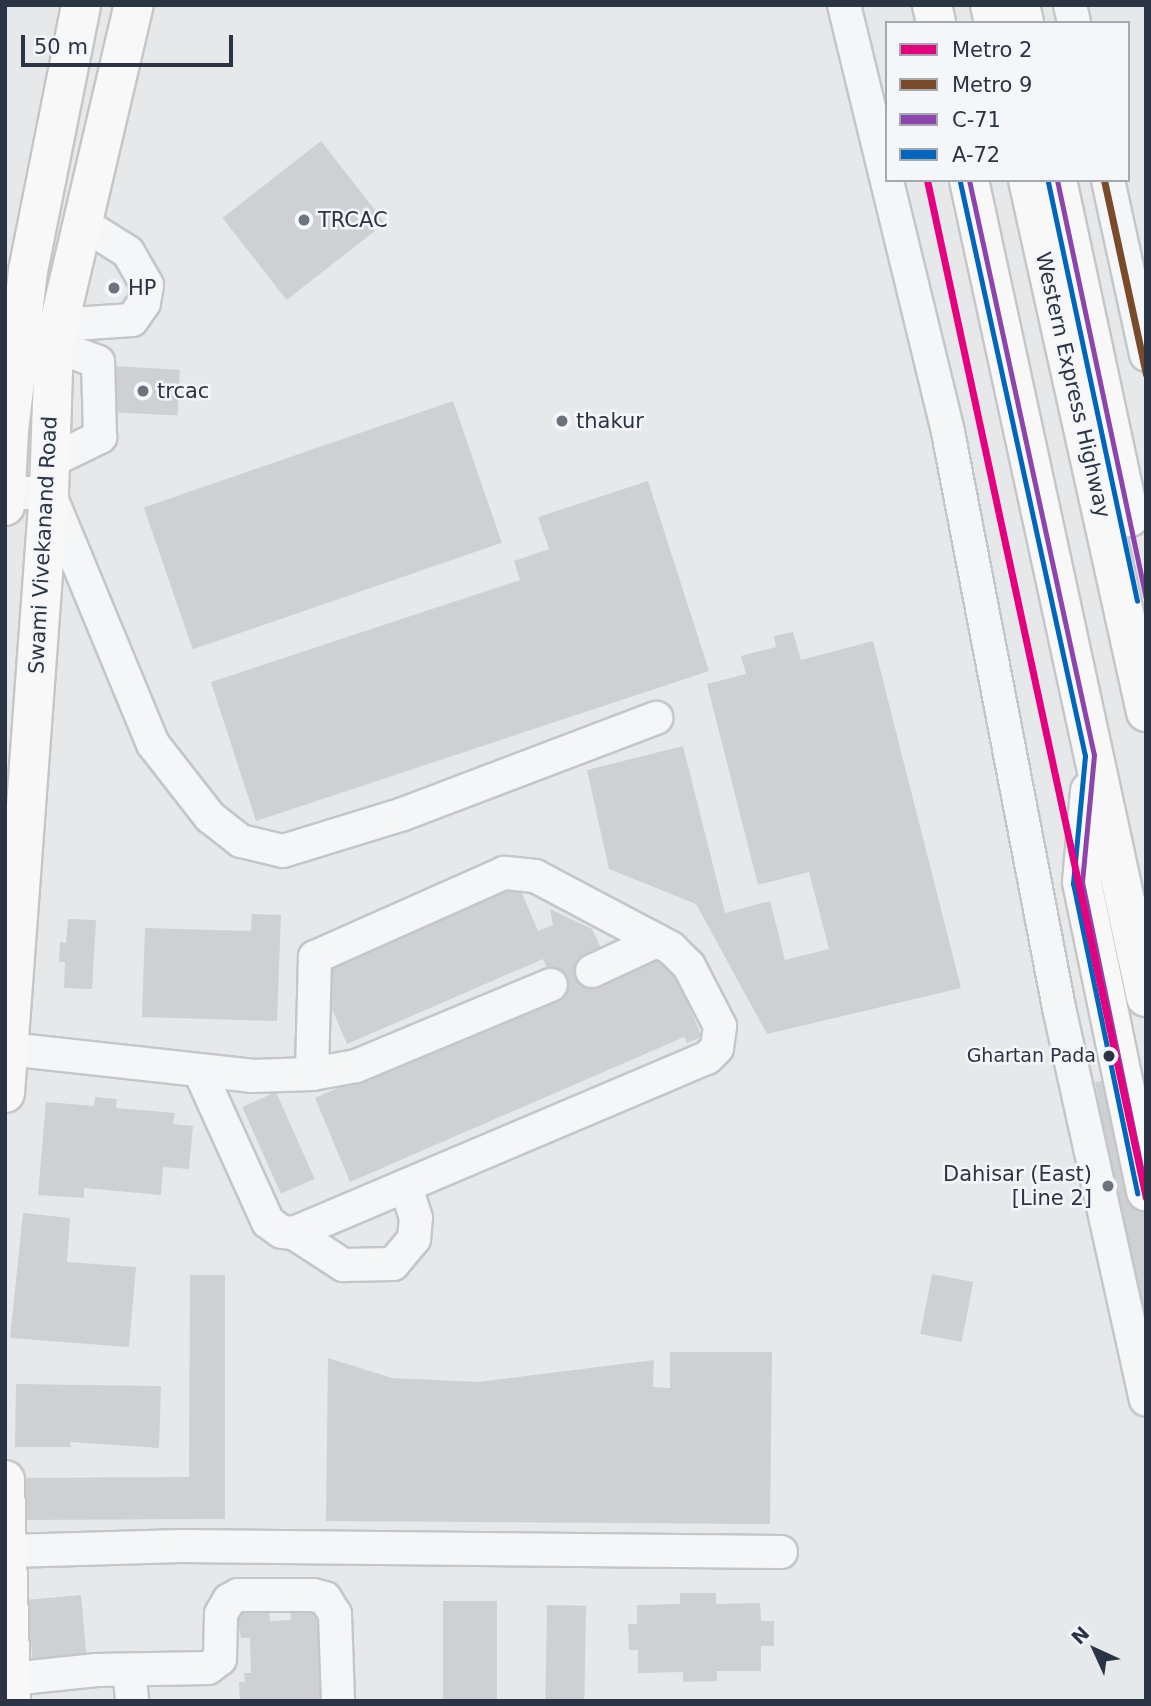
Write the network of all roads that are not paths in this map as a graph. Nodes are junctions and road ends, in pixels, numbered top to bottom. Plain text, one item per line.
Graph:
1 (81, 5) edge
2 (134, 5) edge
3 (844, 5) edge
4 (885, 175) edge
5 (887, 182) edge
6 (969, 182) edge
7 (1028, 182) edge
8 (1057, 182) edge
9 (1108, 182) edge
10 (82, 223) junction
11 (1141, 312) edge
12 (56, 335) junction
13 (1146, 355) edge
14 (50, 477) junction
15 (6, 500) edge
16 (1146, 599) edge
17 (1146, 712) edge
18 (656, 718) dead end
19 (1094, 755) junction
20 (17, 798) edge
21 (657, 941) junction
22 (592, 971) dead end
23 (551, 985) dead end
24 (1146, 997) edge
25 (9, 1049) junction
26 (199, 1070) junction
27 (312, 1074) junction
28 (5, 1093) edge
29 (406, 1187) junction
30 (1146, 1191) edge
31 (294, 1233) junction
32 (1146, 1399) edge
33 (5, 1480) edge
34 (10, 1551) junction
35 (781, 1552) dead end
36 (8, 1629) edge
37 (131, 1685) edge
38 (11, 1690) edge
39 (338, 1701) edge

1 - 15 main road, Swami Vivekanand Road
2 - 10 main road, Swami Vivekanand Road
3 - 4 street
5 - 32 street
6 - 19 main road
7 - 17 main road, Western Express Highway
8 - 16 main road
9 - 11 street
10 - 12 main road, Swami Vivekanand Road
10 - 12 street
11 - 13 street
12 - 14 main road, Swami Vivekanand Road
14 - 15 street
14 - 18 street
14 - 20 main road, Swami Vivekanand Road
19 - 24 main road
19 - 30 main road
20 - 25 main road, Swami Vivekanand Road
21 - 22 street
21 - 27 street
21 - 29 street
23 - 27 street
25 - 26 street
25 - 28 main road, Swami Vivekanand Road
26 - 27 street
26 - 31 street
29 - 31 street
29 - 31 street
33 - 34 main road
34 - 35 street
34 - 36 main road
36 - 38 main road
37 - 38 street
37 - 39 street

